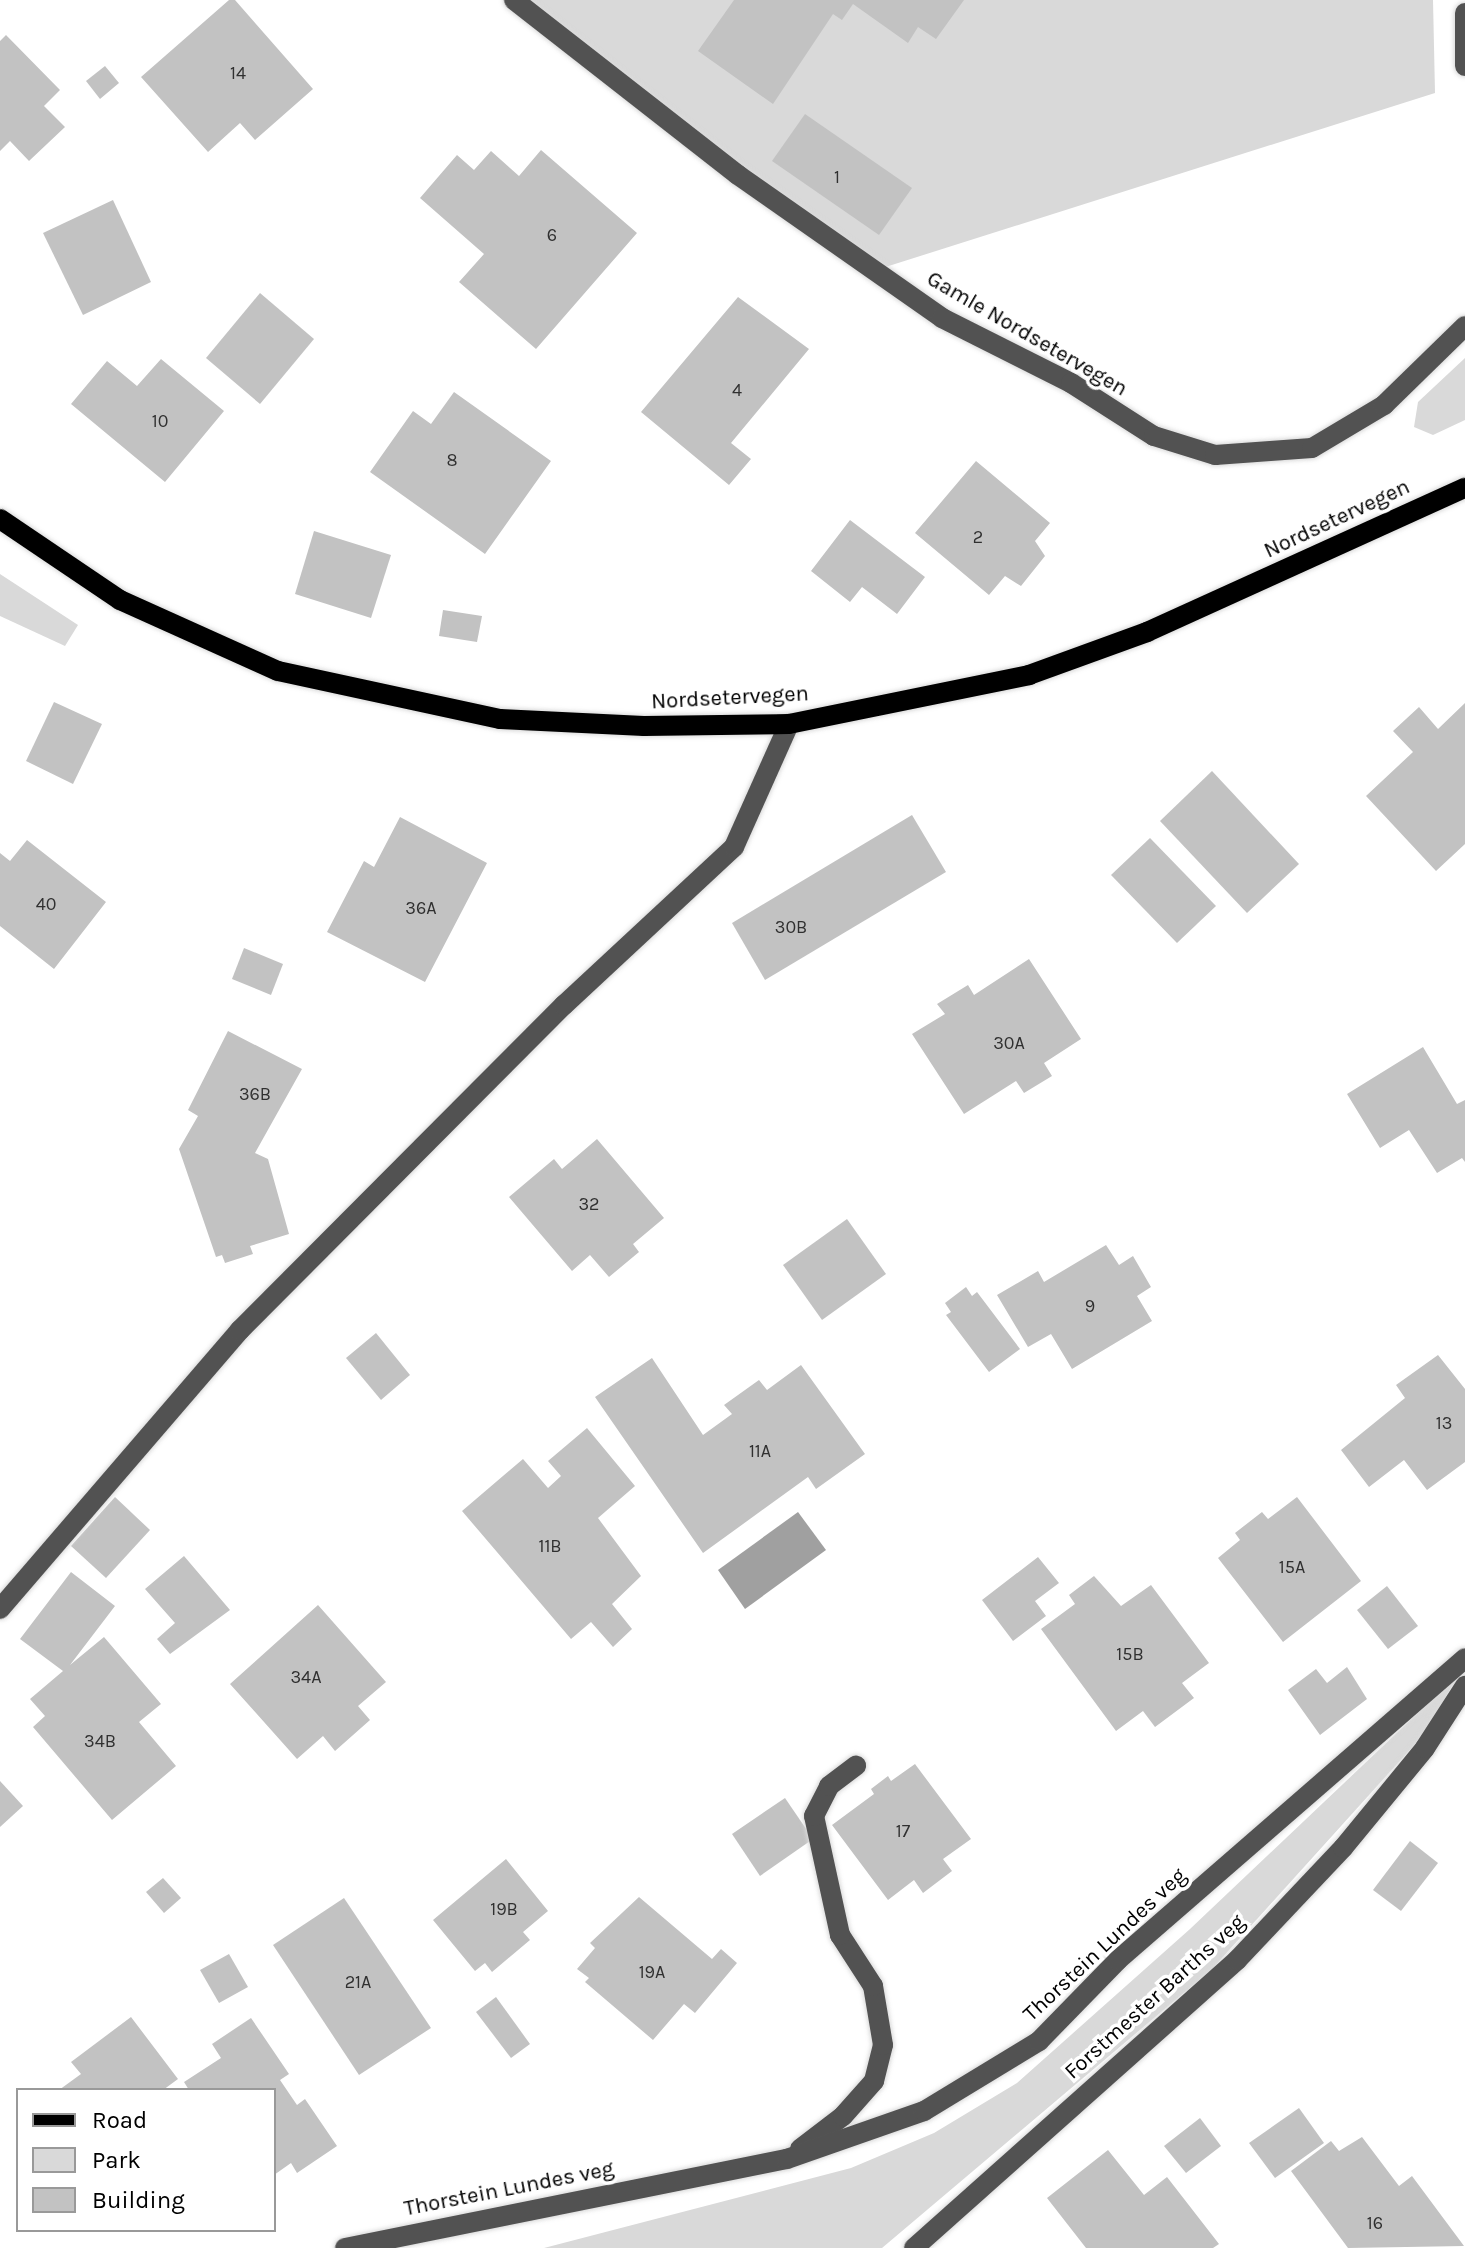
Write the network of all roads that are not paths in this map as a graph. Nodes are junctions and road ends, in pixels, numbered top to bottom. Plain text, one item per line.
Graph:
1 (514, 0) edge
2 (1465, 13) edge
3 (1465, 66) edge
4 (1465, 326) edge
5 (1465, 488) edge
6 (0, 519) edge
7 (789, 724) junction
8 (0, 1609) edge
9 (1465, 1658) edge
10 (1465, 1686) edge
11 (856, 1766) dead end
12 (787, 2159) junction
13 (345, 2248) edge
14 (914, 2248) edge

1 - 4 street, Gamle Nordsetervegen
2 - 3 street
5 - 7 main road, Nordsetervegen
6 - 7 main road, Nordsetervegen
7 - 8 street
9 - 12 street, Thorstein Lundes veg
10 - 14 street, Forstmester Barths veg
11 - 12 street
12 - 13 street, Thorstein Lundes veg

